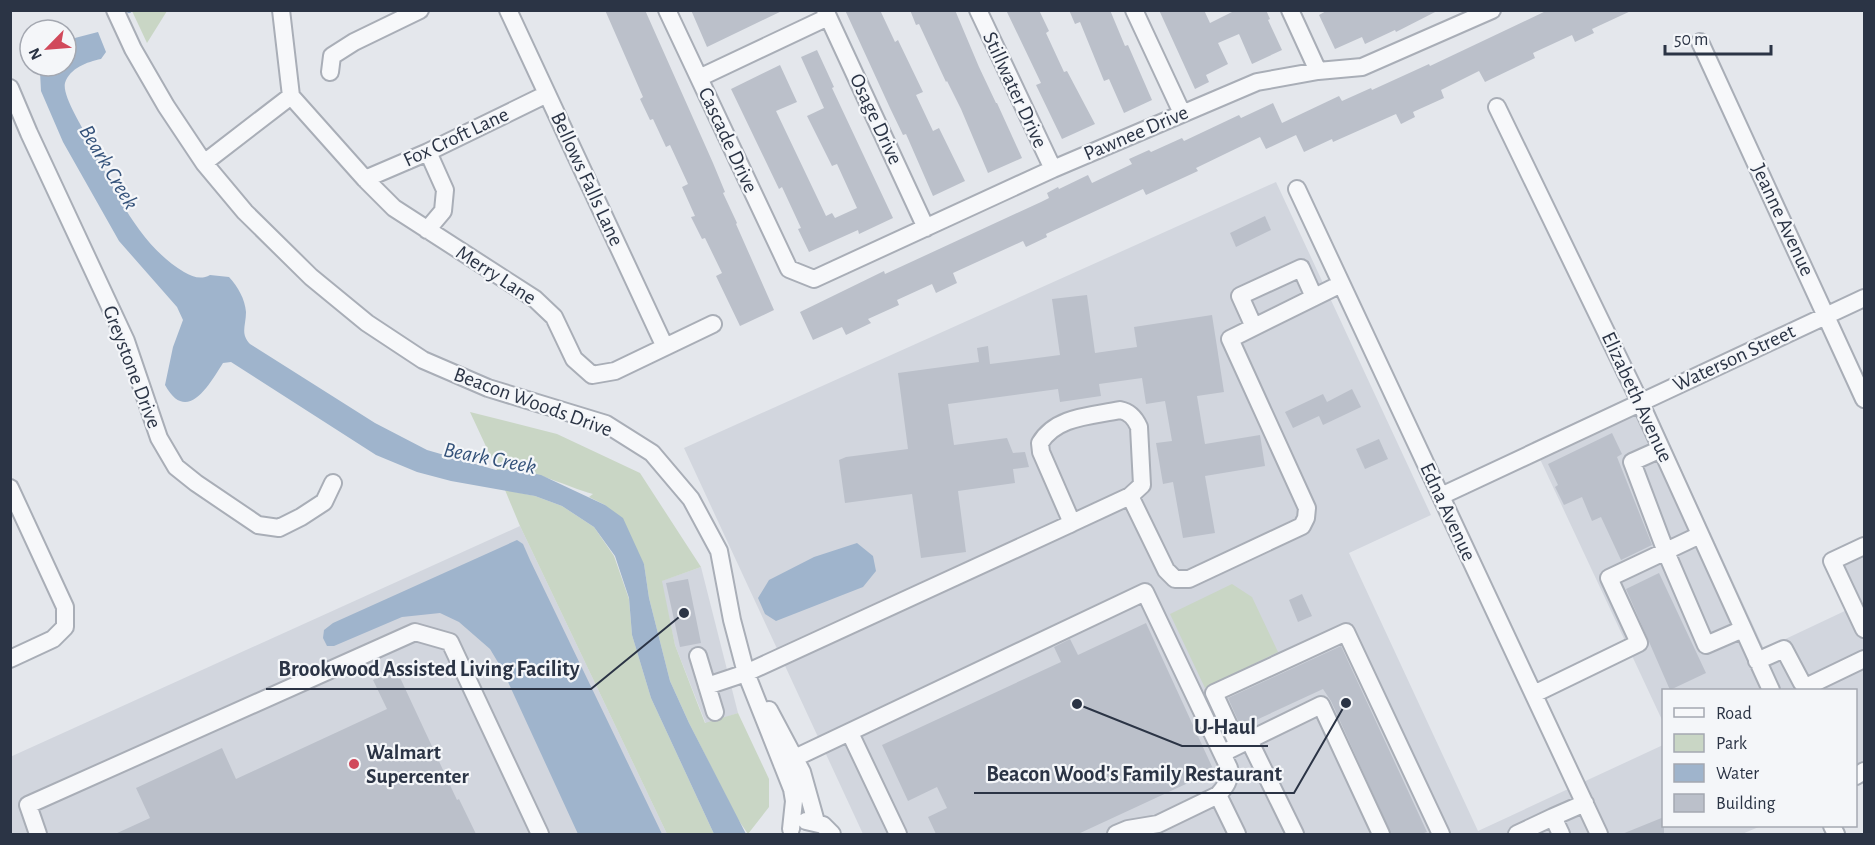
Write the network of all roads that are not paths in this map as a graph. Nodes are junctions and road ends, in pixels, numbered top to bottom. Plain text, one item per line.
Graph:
1 (115, 10) edge
2 (280, 10) edge
3 (420, 10) edge
4 (508, 10) edge
5 (667, 10) edge
6 (978, 10) edge
7 (1134, 10) edge
8 (1290, 10) edge
9 (1492, 10) edge
10 (827, 14) edge
11 (1700, 42) dead end
12 (1318, 71) junction
13 (330, 72) dead end
14 (699, 78) junction
15 (10, 88) edge
16 (547, 94) junction
17 (291, 96) junction
18 (1497, 107) dead end
19 (1182, 113) junction
20 (428, 152) junction
21 (204, 163) junction
22 (1053, 170) junction
23 (365, 179) junction
24 (1297, 189) dead end
25 (926, 228) junction
26 (427, 230) junction
27 (789, 269) joint
28 (1341, 284) junction
29 (1314, 297) junction
30 (1864, 298) edge
31 (1827, 314) junction
32 (713, 324) dead end
33 (1254, 327) junction
34 (665, 347) junction
35 (1864, 399) edge
36 (1640, 402) junction
37 (1661, 449) junction
38 (333, 483) dead end
39 (10, 488) edge
40 (1130, 496) junction
41 (1441, 496) junction
42 (1072, 524) junction
43 (1700, 535) junction
44 (1864, 546) edge
45 (1666, 552) junction
46 (1743, 629) junction
47 (1864, 629) edge
48 (698, 656) dead end
49 (1864, 659) edge
50 (10, 660) edge
51 (1757, 661) junction
52 (746, 673) junction
53 (707, 686) junction
54 (1811, 688) edge
55 (1771, 689) edge
56 (1534, 694) junction
57 (715, 712) dead end
58 (850, 733) junction
59 (1244, 742) junction
60 (1222, 753) junction
61 (789, 761) junction
62 (1218, 795) junction
63 (1585, 803) junction
64 (1553, 818) junction
65 (816, 822) junction
66 (789, 832) edge
67 (38, 834) edge
68 (540, 834) edge
69 (832, 834) edge
70 (898, 834) edge
71 (1116, 834) edge
72 (1236, 834) edge
73 (1295, 834) edge
74 (1381, 834) edge
75 (1441, 834) edge
76 (1517, 834) edge
77 (1561, 834) edge
78 (1599, 834) edge

1 - 21 street, Beacon Woods Drive
2 - 17 street
3 - 13 street
4 - 16 street, Bellows Falls Lane
5 - 14 street, Cascade Drive
6 - 22 street, Stillwater Drive
7 - 19 street
8 - 12 street
9 - 12 street, Pawnee Drive
10 - 14 street
10 - 25 street, Osage Drive
11 - 31 street, Jeanne Avenue
12 - 19 street, Pawnee Drive
14 - 27 street, Cascade Drive
15 - 38 street, Greystone Drive
16 - 20 street, Fox Croft Lane
16 - 34 street, Bellows Falls Lane
17 - 21 street
17 - 23 street, Merry Lane
18 - 36 street, Elizabeth Avenue
19 - 22 street, Pawnee Drive
20 - 23 street, Fox Croft Lane
20 - 26 street
21 - 52 street, Beacon Woods Drive
22 - 25 street, Pawnee Drive
23 - 26 street, Merry Lane
24 - 28 street, Edna Avenue
25 - 27 street, Pawnee Drive
26 - 34 street, Merry Lane
28 - 29 street
28 - 41 street, Edna Avenue
29 - 33 street
29 - 33 street
30 - 31 street, Waterson Street
31 - 35 street, Jeanne Avenue
31 - 36 street, Waterson Street
32 - 34 street, Merry Lane
33 - 40 street
36 - 37 street, Elizabeth Avenue
36 - 41 street, Waterson Street
37 - 43 street, Elizabeth Avenue
37 - 45 street
39 - 50 street
40 - 42 street
40 - 42 street
41 - 56 street, Edna Avenue
42 - 52 street
43 - 45 street
43 - 46 street, Elizabeth Avenue
44 - 47 street
45 - 46 street
45 - 56 street
46 - 51 street, Elizabeth Avenue
48 - 53 street
49 - 54 street
51 - 54 street
51 - 55 street, Elizabeth Avenue
52 - 53 street
52 - 61 street, Beacon Woods Drive
53 - 57 street
56 - 63 street, Edna Avenue
58 - 60 street
58 - 61 street
58 - 70 street
59 - 60 street
59 - 73 street
59 - 74 street
59 - 75 street
60 - 62 street
61 - 65 street, Beacon Woods Drive
61 - 66 street, Beacon Woods Drive
62 - 71 street
62 - 72 street
63 - 64 street
63 - 78 street, Edna Avenue
64 - 76 street
64 - 77 street
65 - 66 street, Beacon Woods Drive
65 - 69 street
67 - 68 street

